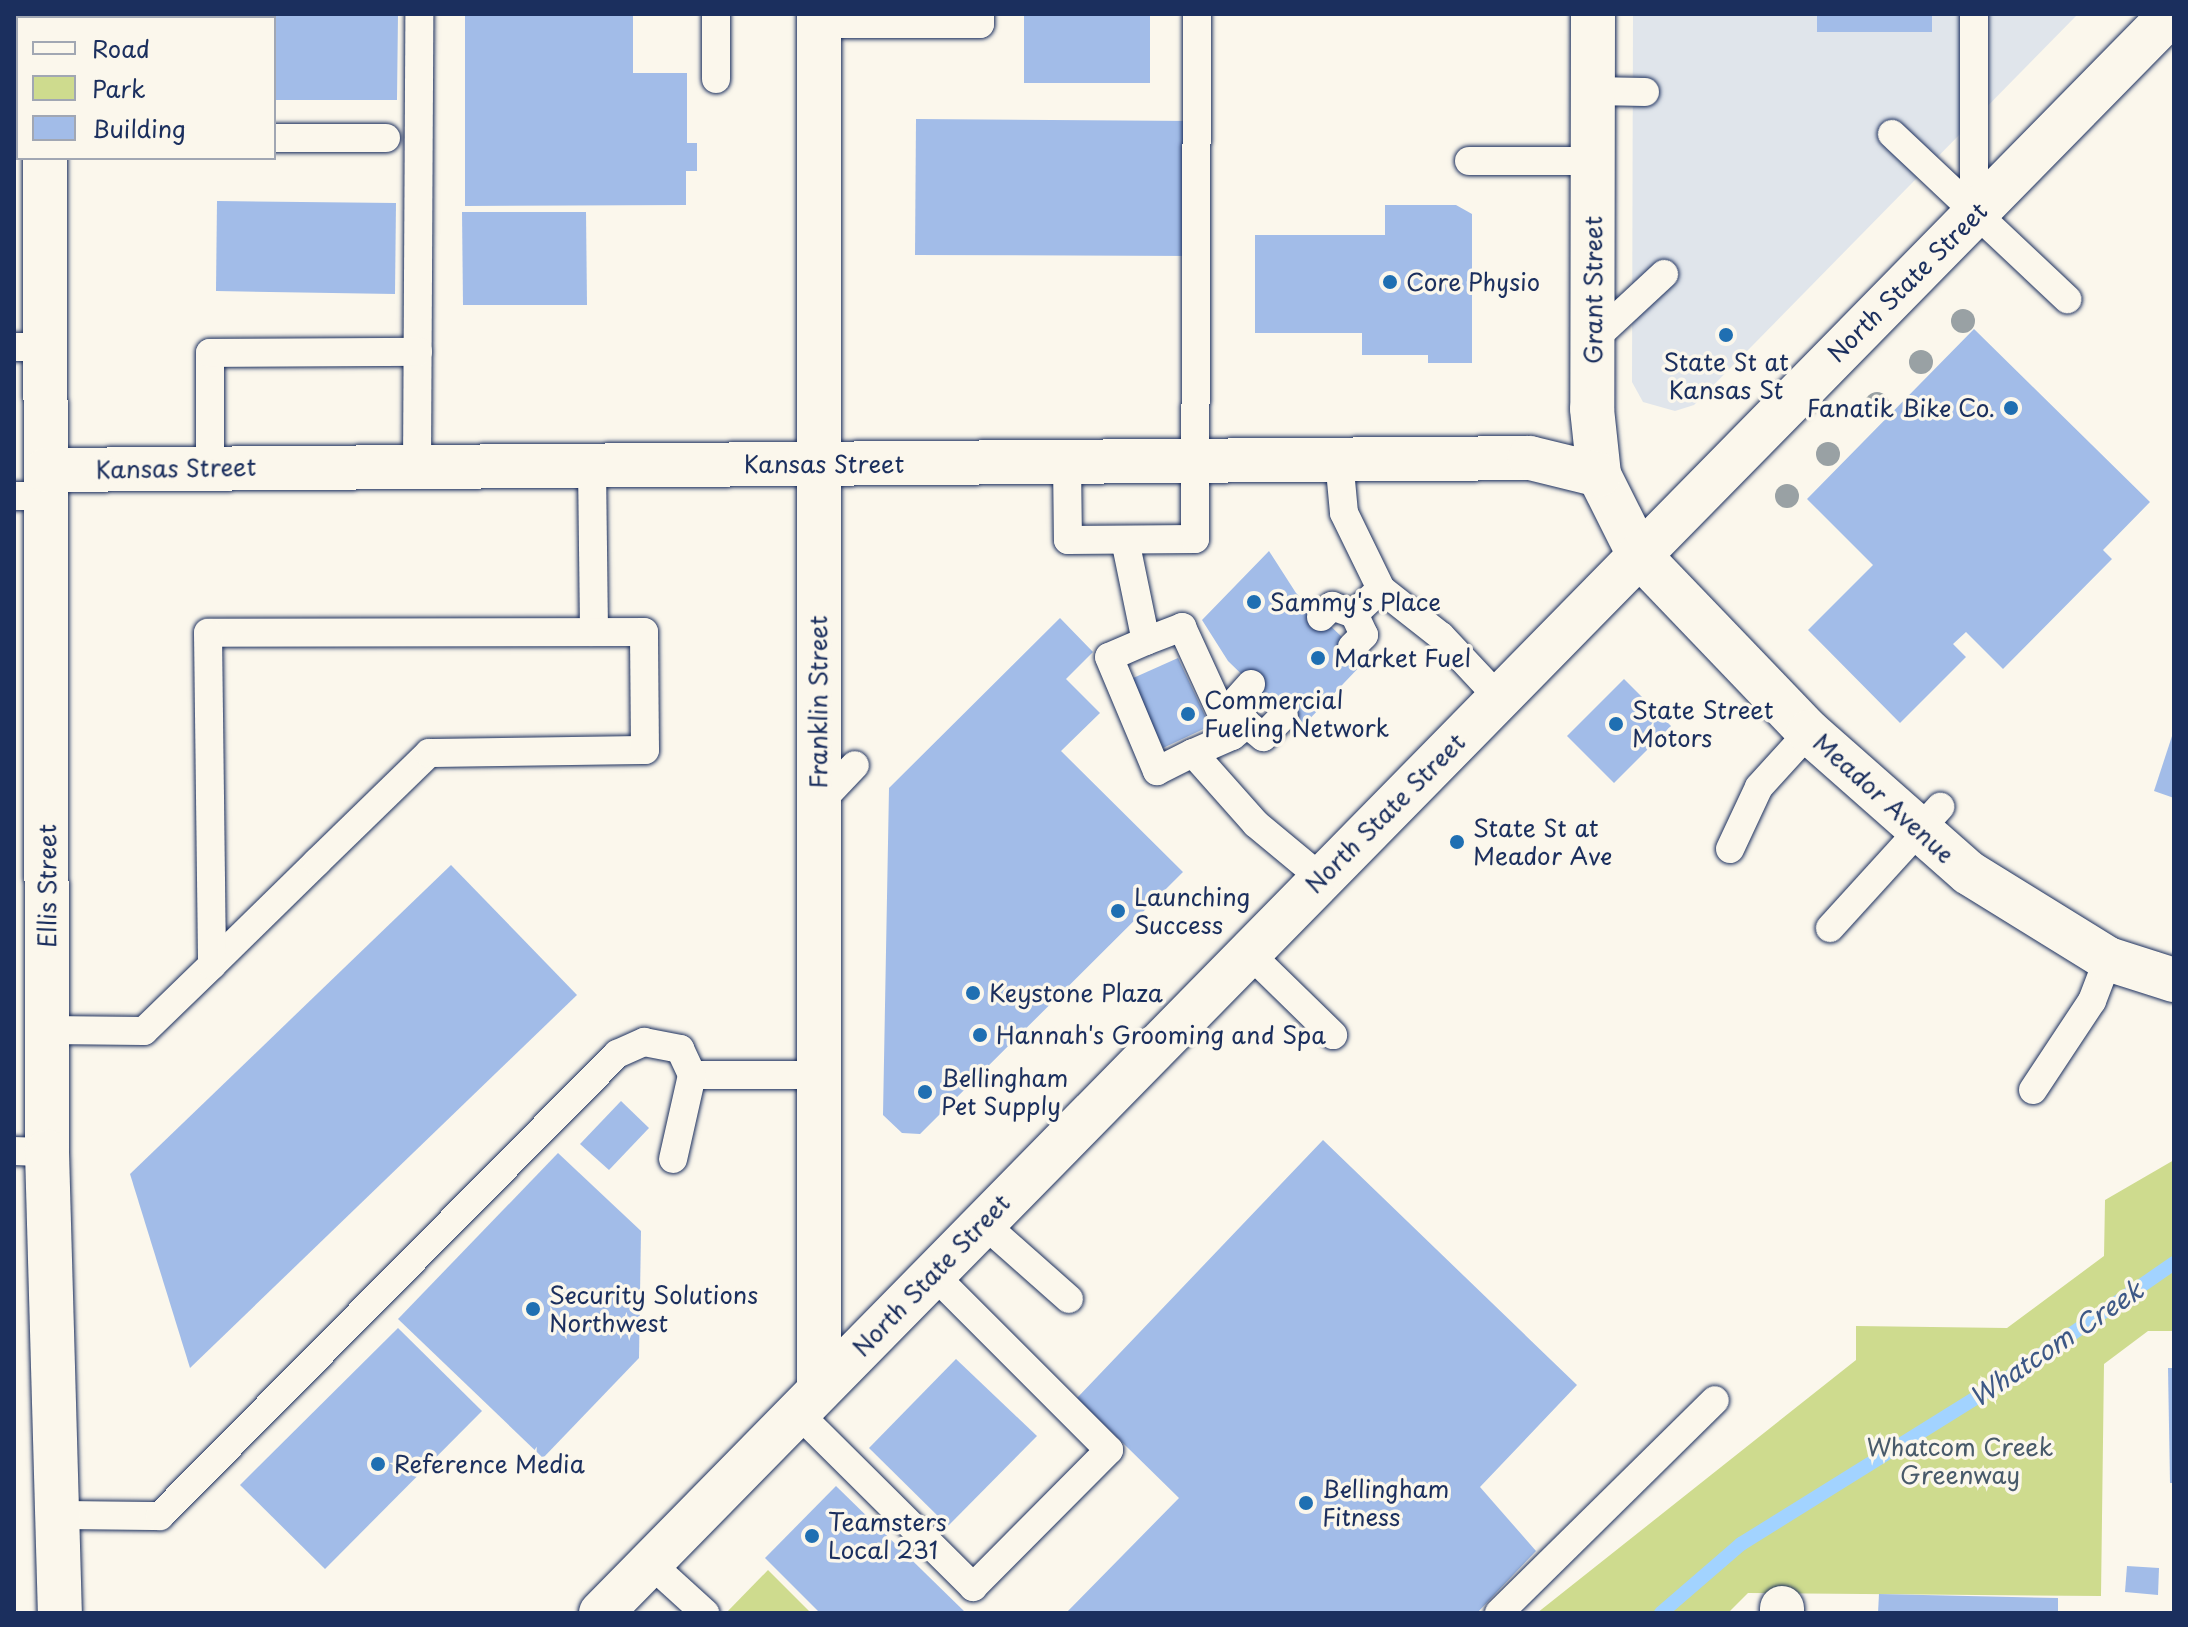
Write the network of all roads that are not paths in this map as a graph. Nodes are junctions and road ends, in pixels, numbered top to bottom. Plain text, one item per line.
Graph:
1 (419, 14) edge
2 (716, 14) edge
3 (980, 14) edge
4 (1197, 14) edge
5 (1593, 14) edge
6 (1974, 14) edge
7 (819, 19) edge
8 (2156, 19) edge
9 (716, 79) dead end
10 (1593, 91) junction
11 (1645, 92) dead end
12 (1892, 134) dead end
13 (276, 138) edge
14 (386, 138) dead end
15 (45, 160) edge
16 (1469, 161) dead end
17 (1593, 161) junction
18 (1974, 214) junction
19 (1664, 274) dead end
20 (2067, 299) dead end
21 (1593, 340) junction
22 (30, 347) edge
23 (418, 352) junction
24 (1339, 459) junction
25 (1197, 461) junction
26 (1067, 462) junction
27 (818, 464) junction
28 (592, 466) junction
29 (417, 467) junction
30 (210, 468) junction
31 (1599, 475) junction
32 (35, 487) edge
33 (1125, 540) junction
34 (1639, 555) junction
35 (1381, 589) junction
36 (1354, 614) junction
37 (1321, 617) dead end
38 (594, 632) junction
39 (1146, 641) junction
40 (1352, 647) dead end
41 (1251, 684) dead end
42 (1499, 698) junction
43 (1284, 715) dead end
44 (1239, 730) junction
45 (1809, 732) junction
46 (1193, 753) junction
47 (855, 765) dead end
48 (819, 803) junction
49 (1929, 819) junction
50 (1730, 849) dead end
51 (1321, 878) junction
52 (1830, 928) dead end
53 (1248, 952) junction
54 (2108, 959) junction
55 (212, 965) junction
56 (2174, 980) edge
57 (47, 1030) junction
58 (1333, 1035) dead end
59 (692, 1075) junction
60 (818, 1075) junction
61 (2033, 1090) dead end
62 (30, 1152) edge
63 (673, 1159) dead end
64 (982, 1222) junction
65 (932, 1273) junction
66 (1069, 1299) dead end
67 (1715, 1400) dead end
68 (807, 1401) junction
69 (57, 1515) junction
70 (649, 1562) junction
71 (60, 1613) edge
72 (601, 1613) edge
73 (705, 1613) edge
74 (1499, 1613) edge

1 - 23 lane
2 - 9 lane
3 - 7 lane
4 - 25 lane
5 - 10 street, Grant Street
6 - 18 lane
7 - 27 street, Franklin Street
8 - 18 street, North State Street
10 - 11 lane
10 - 17 street, Grant Street
12 - 18 lane
13 - 14 lane
15 - 22 street, Ellis Street
16 - 17 lane
17 - 21 street, Grant Street
18 - 20 lane
18 - 34 street, North State Street
19 - 21 lane
21 - 31 street, Grant Street
22 - 32 street, Ellis Street
23 - 29 lane
23 - 30 lane
24 - 25 street, Kansas Street
24 - 31 street, Kansas Street
24 - 35 lane
25 - 26 street, Kansas Street
25 - 33 lane
26 - 27 street, Kansas Street
26 - 33 lane
27 - 28 street, Kansas Street
27 - 48 street, Franklin Street
28 - 29 street, Kansas Street
28 - 38 lane
29 - 30 street, Kansas Street
30 - 32 street, Kansas Street
31 - 34 street, Grant Street
32 - 57 street, Ellis Street
33 - 39 lane
34 - 42 street, North State Street
34 - 45 street, Meador Avenue
35 - 36 lane
35 - 42 lane
36 - 37 lane
36 - 40 lane
38 - 55 lane
38 - 55 lane
39 - 44 lane
39 - 46 lane
41 - 44 lane
42 - 51 street, North State Street
43 - 44 lane
44 - 46 lane
45 - 49 street, Meador Avenue
45 - 50 lane
46 - 51 lane
47 - 48 lane
48 - 60 street, Franklin Street
49 - 52 lane
49 - 54 street, Meador Avenue
51 - 53 street, North State Street
53 - 58 lane
53 - 64 street, North State Street
54 - 56 street, Meador Avenue
54 - 61 lane
55 - 57 lane
57 - 62 street, Ellis Street
59 - 60 lane
59 - 63 lane
59 - 69 lane
60 - 68 street, Franklin Street
62 - 69 street, Ellis Street
64 - 65 street, North State Street
64 - 66 lane
65 - 68 street, North State Street
65 - 68 lane
67 - 74 lane
68 - 70 street, North State Street
69 - 71 street, Ellis Street
70 - 72 street, North State Street
70 - 73 lane

